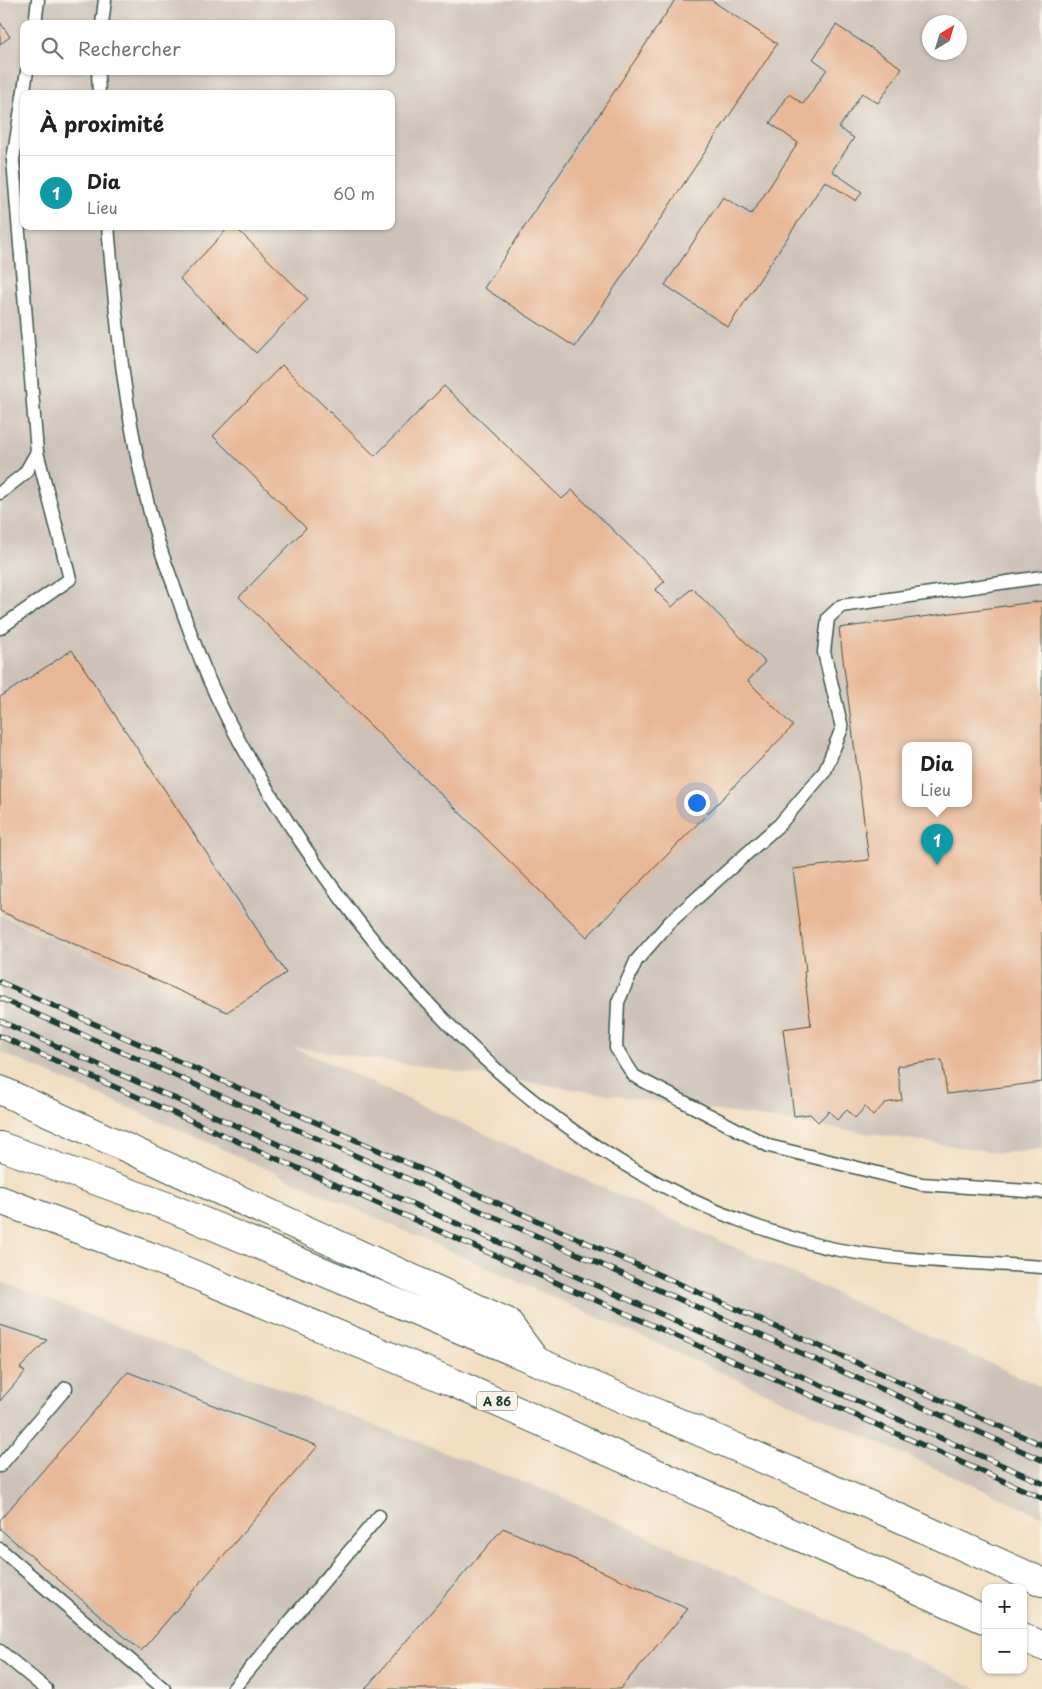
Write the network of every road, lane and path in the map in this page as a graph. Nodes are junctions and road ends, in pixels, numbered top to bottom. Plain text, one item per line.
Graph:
1 (38, 0) edge
2 (105, 0) edge
3 (36, 20) edge
4 (102, 20) edge
5 (26, 75) edge
6 (98, 75) edge
7 (24, 90) edge
8 (99, 90) edge
9 (20, 116) edge
10 (108, 230) edge
11 (37, 452) junction
12 (0, 494) edge
13 (1042, 577) edge
14 (0, 628) edge
15 (0, 1090) edge
16 (0, 1146) edge
17 (1042, 1192) edge
18 (0, 1200) edge
19 (1042, 1267) edge
20 (536, 1361) junction
21 (66, 1388) dead end
22 (0, 1466) edge
23 (379, 1516) dead end
24 (0, 1549) edge
25 (1042, 1582) edge
26 (982, 1618) edge
27 (1027, 1640) edge
28 (1042, 1646) edge
29 (0, 1651) edge
30 (46, 1689) edge
31 (164, 1689) edge
32 (232, 1689) edge

1 - 3 lane
2 - 4 lane
5 - 7 lane
6 - 8 lane
9 - 11 lane
10 - 19 lane
11 - 12 lane
11 - 14 lane
13 - 17 lane
15 - 20 highway
16 - 20 highway
18 - 26 highway, A 86
20 - 25 highway
21 - 22 lane
23 - 32 lane
24 - 31 lane
27 - 28 highway
29 - 30 lane

